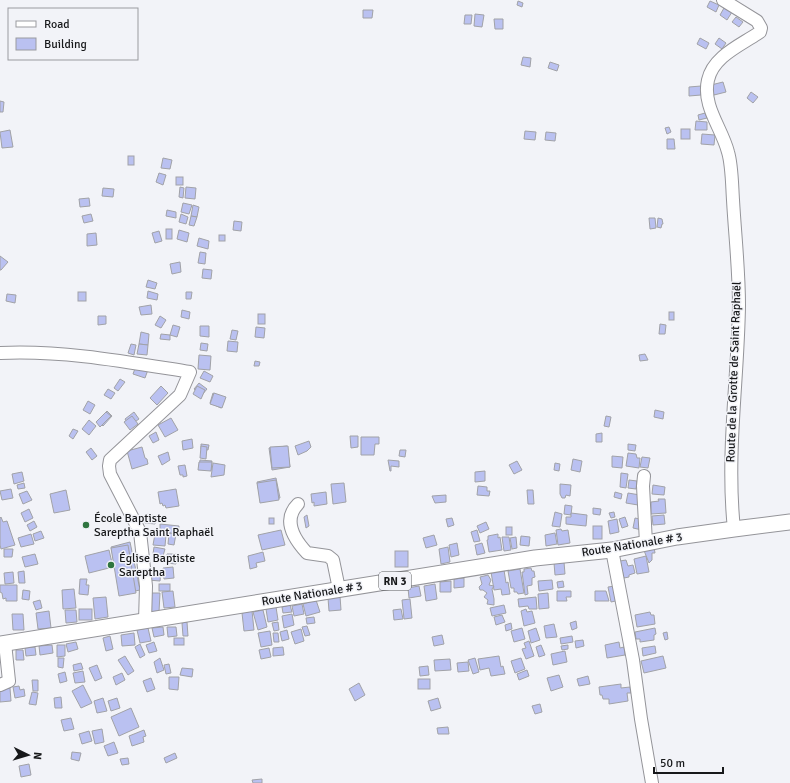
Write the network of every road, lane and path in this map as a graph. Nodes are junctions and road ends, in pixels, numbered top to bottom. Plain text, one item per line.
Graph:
1 (723, 0) edge
2 (0, 353) edge
3 (644, 476) dead end
4 (298, 504) dead end
5 (790, 522) edge
6 (734, 529) junction
7 (646, 543) junction
8 (612, 550) junction
9 (339, 589) junction
10 (145, 621) junction
11 (2, 644) edge
12 (0, 684) edge
13 (652, 783) edge

1 - 6 street, Route de la Grotte de Saint Raphaël
2 - 10 street
3 - 7 street
4 - 9 street
5 - 6 main road, Route Nationale # 3 / RN 3
6 - 7 main road, Route Nationale # 3 / RN 3
7 - 8 main road, Route Nationale # 3 / RN 3
8 - 9 main road, Route Nationale # 3 / RN 3
8 - 13 street
9 - 10 main road, Route Nationale # 3 / RN 3
10 - 11 main road, Route Nationale # 3 / RN 3
11 - 12 street

